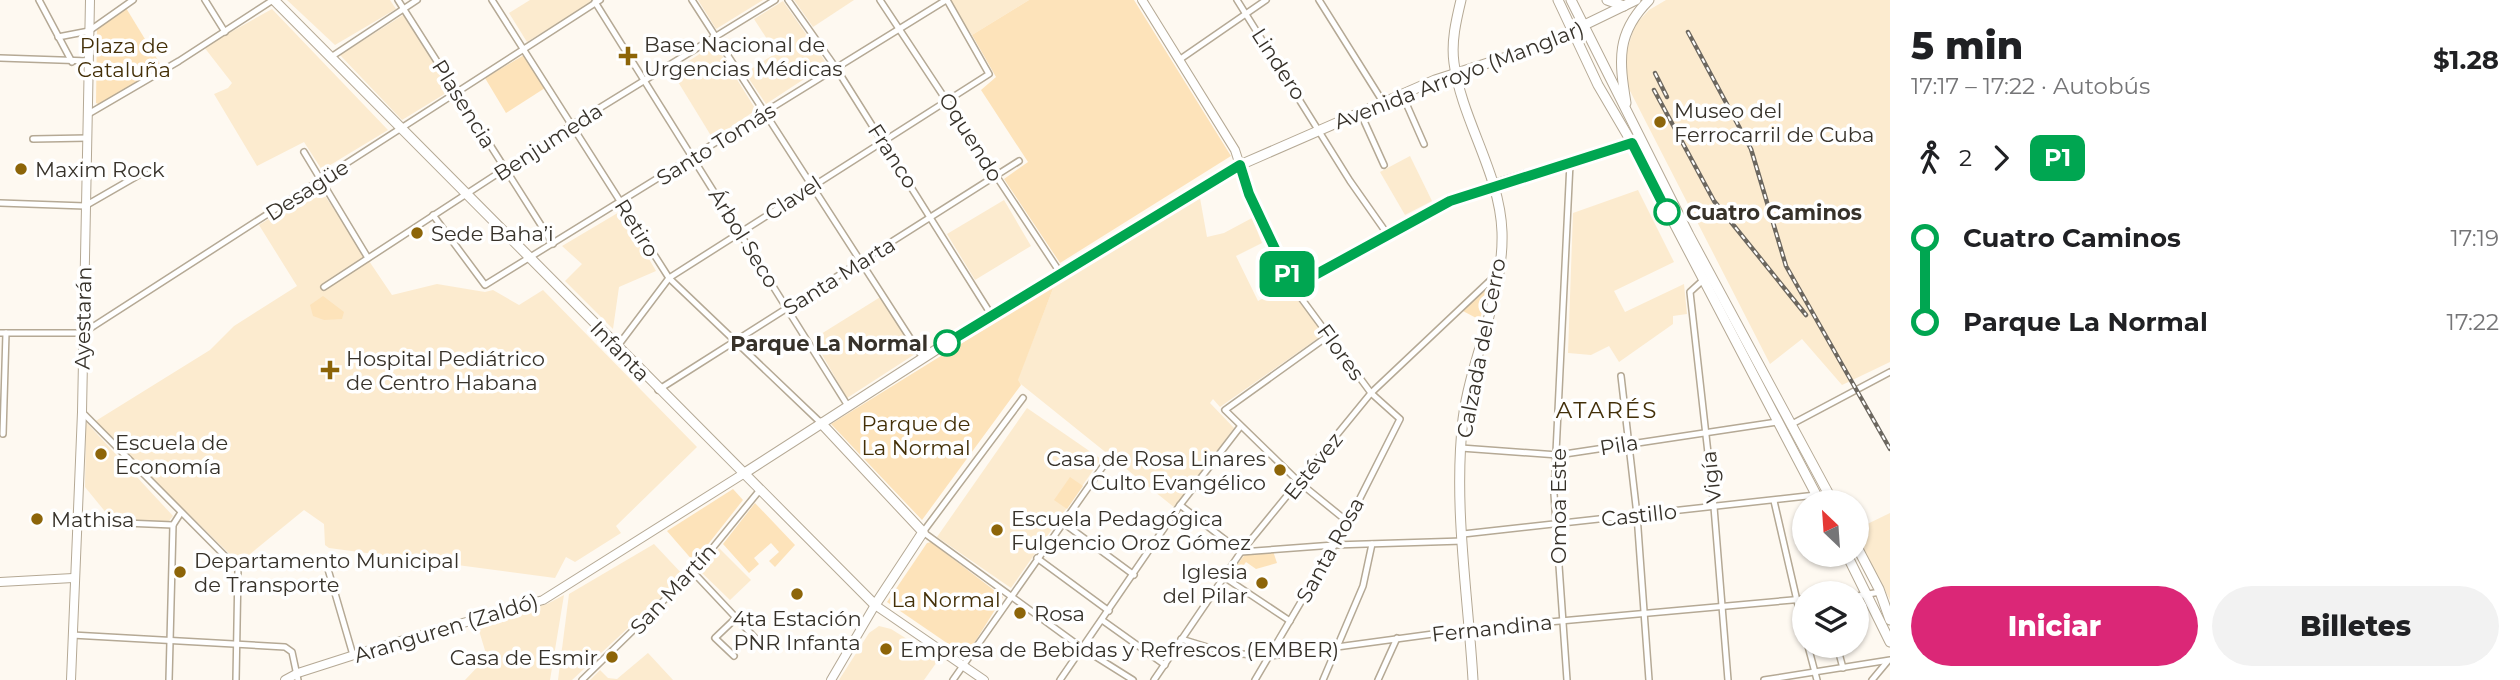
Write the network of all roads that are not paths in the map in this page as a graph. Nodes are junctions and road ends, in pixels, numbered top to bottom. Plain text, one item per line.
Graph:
1 (39, 0) edge
2 (90, 0) edge
3 (133, 0) edge
4 (205, 0) edge
5 (273, 0) edge
6 (398, 0) edge
7 (417, 0) edge
8 (492, 0) edge
9 (692, 0) edge
10 (775, 0) edge
11 (788, 0) edge
12 (880, 0) edge
13 (946, 0) edge
14 (1142, 0) edge
15 (1237, 0) edge
16 (1266, 0) edge
17 (1319, 0) edge
18 (1461, 0) edge
19 (1558, 0) edge
20 (1571, 0) edge
21 (1607, 0) edge
22 (1636, 0) edge
23 (1649, 0) edge
24 (597, 1) edge
25 (1624, 6) junction
26 (403, 8) junction
27 (1246, 14) junction
28 (1585, 26) junction
29 (900, 29) junction
30 (89, 31) junction
31 (225, 32) junction
32 (1572, 32) junction
33 (716, 36) junction
34 (58, 37) junction
35 (524, 50) junction
36 (331, 57) junction
37 (0, 58) edge
38 (1179, 60) junction
39 (89, 61) junction
40 (72, 62) junction
41 (836, 68) junction
42 (1456, 73) junction
43 (646, 80) junction
44 (457, 93) junction
45 (1402, 94) junction
46 (948, 100) junction
47 (1383, 102) junction
48 (1628, 111) junction
49 (90, 113) junction
50 (1360, 113) junction
51 (766, 114) junction
52 (572, 125) junction
53 (403, 129) junction
54 (1320, 130) junction
55 (1636, 131) junction
56 (88, 138) junction
57 (33, 139) dead end
58 (883, 141) junction
59 (1632, 143) junction
60 (1424, 144) dead end
61 (304, 152) dead end
62 (695, 157) junction
63 (1019, 161) dead end
64 (1570, 163) junction
65 (1240, 165) junction
66 (1384, 165) dead end
67 (505, 169) junction
68 (145, 172) dead end
69 (996, 176) junction
70 (321, 180) junction
71 (1492, 185) junction
72 (812, 186) junction
73 (466, 194) junction
74 (0, 203) edge
75 (619, 203) junction
76 (85, 206) junction
77 (433, 215) junction
78 (932, 217) junction
79 (741, 232) junction
80 (1388, 235) junction
81 (553, 244) junction
82 (368, 258) junction
83 (531, 258) junction
84 (862, 261) junction
85 (1061, 274) junction
86 (1497, 274) junction
87 (669, 278) junction
88 (1702, 281) junction
89 (324, 287) dead end
90 (1293, 287) junction
91 (788, 308) junction
92 (992, 316) junction
93 (3, 333) edge
94 (83, 333) junction
95 (1328, 336) junction
96 (734, 342) junction
97 (617, 347) junction
98 (923, 358) junction
99 (1890, 372) edge
100 (1621, 376) dead end
101 (658, 390) junction
102 (1371, 393) junction
103 (1023, 398) dead end
104 (848, 406) junction
105 (82, 412) junction
106 (1400, 417) joint
107 (1777, 422) junction
108 (821, 424) junction
109 (1791, 425) junction
110 (1240, 427) junction
111 (1706, 432) junction
112 (3, 434) dead end
113 (1628, 443) junction
114 (1461, 448) junction
115 (1558, 455) junction
116 (1106, 462) dead end
117 (743, 474) junction
118 (1300, 483) junction
119 (1813, 490) edge
120 (1826, 490) edge
121 (759, 491) junction
122 (1792, 500) edge
123 (1774, 501) junction
124 (1180, 505) junction
125 (1714, 507) junction
126 (180, 514) junction
127 (1637, 515) junction
128 (77, 521) junction
129 (1062, 522) junction
130 (1348, 522) junction
131 (173, 525) junction
132 (1555, 525) junction
133 (923, 532) junction
134 (1463, 537) junction
135 (1372, 544) junction
136 (1334, 545) junction
137 (1241, 552) junction
138 (1037, 558) junction
139 (325, 559) dead end
140 (1867, 567) edge
141 (693, 572) junction
142 (1134, 575) junction
143 (1224, 577) junction
144 (74, 578) junction
145 (0, 582) edge
146 (1792, 582) edge
147 (1880, 592) junction
148 (1011, 596) junction
149 (1869, 596) joint
150 (1792, 600) edge
151 (874, 605) junction
152 (1720, 609) junction
153 (1109, 611) junction
154 (1644, 614) junction
155 (737, 617) junction
156 (1102, 620) junction
157 (1890, 620) edge
158 (1290, 621) junction
159 (1561, 621) junction
160 (1470, 629) junction
161 (72, 635) junction
162 (1181, 639) junction
163 (1397, 639) junction
164 (757, 640) dead end
165 (170, 641) junction
166 (1890, 642) edge
167 (236, 644) junction
168 (1339, 645) junction
169 (1082, 648) junction
170 (353, 655) junction
171 (734, 656) dead end
172 (1270, 656) junction
173 (1811, 658) edge
174 (1840, 658) edge
175 (1888, 661) edge
176 (963, 665) junction
177 (1165, 665) junction
178 (1843, 668) junction
179 (1815, 672) junction
180 (298, 676) edge
181 (71, 680) edge
182 (169, 680) edge
183 (236, 680) edge
184 (285, 680) edge
185 (582, 680) edge
186 (831, 680) edge
187 (953, 680) edge
188 (984, 680) edge
189 (1060, 680) edge
190 (1133, 680) edge
191 (1154, 680) edge
192 (1255, 680) edge
193 (1322, 680) edge
194 (1378, 680) edge
195 (1473, 680) edge
196 (1567, 680) edge
197 (1649, 680) edge
198 (1728, 680) edge
199 (1764, 680) edge
200 (1817, 680) edge
201 (1872, 680) edge

1 - 34 street
2 - 30 main road, Ayestarán
3 - 30 street
4 - 31 street
5 - 31 street
5 - 36 main road, Infanta
6 - 26 street, Plasencia
7 - 26 street
8 - 35 street, Retiro
9 - 33 street
10 - 33 street, Benjumeda
11 - 41 street, Franco
12 - 29 street, Oquendo
13 - 29 street, Santo Tomás
13 - 46 street, Clavel
14 - 38 main road, Flores
15 - 27 street, Lindero
16 - 27 street
17 - 47 street
18 - 42 main road, Calzada del Cerro
19 - 32 main road
20 - 28 main road
21 - 25 main road
22 - 25 main road, Avenida Arroyo (Manglar)
23 - 48 main road
24 - 35 street, Desagüe
24 - 43 street, Árbol Seco
25 - 28 main road, Avenida Arroyo (Manglar)
26 - 36 street
26 - 44 street, Plasencia
27 - 38 street
27 - 54 street, Lindero
28 - 32 main road, Avenida Arroyo (Manglar)
28 - 48 main road
29 - 41 street, Santo Tomás
29 - 46 street, Oquendo
30 - 34 street
30 - 39 main road, Ayestarán
31 - 49 street
32 - 42 main road, Avenida Arroyo (Manglar)
32 - 59 main road
33 - 43 street, Benjumeda
33 - 51 street
34 - 40 street
35 - 44 street, Desagüe
35 - 52 street, Retiro
36 - 53 main road, Infanta
37 - 40 street
38 - 65 main road, Flores
39 - 40 street
39 - 49 main road, Ayestarán
41 - 51 street, Santo Tomás
41 - 58 street, Franco
42 - 45 main road, Avenida Arroyo (Manglar)
42 - 71 main road, Calzada del Cerro
43 - 52 street, Benjumeda
43 - 62 street, Árbol Seco
44 - 53 street, Desagüe
44 - 67 street, Plasencia
45 - 47 main road, Avenida Arroyo (Manglar)
45 - 60 street
46 - 58 street, Clavel
46 - 69 street, Oquendo
47 - 50 main road, Avenida Arroyo (Manglar)
48 - 55 main road
49 - 56 main road, Ayestarán
50 - 54 main road, Avenida Arroyo (Manglar)
50 - 66 street
51 - 62 street, Santo Tomás
51 - 72 street
52 - 67 street, Benjumeda
52 - 75 street, Retiro
53 - 70 street, Desagüe
53 - 73 main road, Infanta
54 - 65 main road, Avenida Arroyo (Manglar)
54 - 80 street, Lindero
55 - 59 main road
55 - 109 main road
56 - 57 street
56 - 76 main road, Ayestarán
58 - 72 street, Clavel
58 - 78 street, Franco
59 - 64 main road
59 - 88 main road
61 - 70 street
62 - 75 street, Santo Tomás
62 - 79 street, Árbol Seco
63 - 69 street, Santa Marta
64 - 71 main road
64 - 115 street, Omoa Este
65 - 85 main road, Avenida Arroyo (Manglar)
65 - 90 main road, Flores
67 - 73 street, Benjumeda
67 - 81 street, Plasencia
68 - 76 street
69 - 78 street, Santa Marta
69 - 85 street, Oquendo
70 - 82 street
70 - 94 street, Desagüe
71 - 80 main road
71 - 86 main road, Calzada del Cerro
72 - 79 street, Clavel
72 - 84 street
73 - 77 street, Benjumeda
73 - 83 main road, Infanta
74 - 76 street
75 - 81 street, Santo Tomás
75 - 87 street, Retiro
76 - 94 main road, Ayestarán
77 - 82 street, Benjumeda
77 - 83 street, Santo Tomás
78 - 84 street, Santa Marta
78 - 92 street, Franco
79 - 87 street, Clavel
79 - 91 street, Árbol Seco
80 - 90 main road
81 - 83 street, Santo Tomás
82 - 89 street, Benjumeda
83 - 97 main road, Infanta
84 - 91 street, Santa Marta
84 - 98 street
85 - 92 main road, Avenida Arroyo (Manglar)
86 - 102 street, Estévez
86 - 114 main road, Calzada del Cerro
87 - 96 street, Retiro
87 - 97 street, Clavel
88 - 107 main road
88 - 111 street, Vigía
90 - 95 street, Flores
91 - 96 street, Santa Marta
91 - 104 street, Árbol Seco
92 - 98 main road, Avenida Arroyo (Manglar)
93 - 94 street
93 - 112 street
94 - 105 main road, Ayestarán
95 - 102 street, Flores
95 - 110 street
96 - 101 street, Santa Marta
96 - 108 street, Retiro
97 - 101 main road, Infanta
98 - 104 main road, Avenida Arroyo (Manglar)
99 - 109 street
100 - 113 street
101 - 117 main road, Infanta
102 - 106 street, Flores
102 - 118 street, Estévez
103 - 133 street
104 - 108 main road, Avenida Arroyo (Manglar)
105 - 126 street
105 - 128 main road, Ayestarán
106 - 130 street, Santa Rosa
107 - 111 street, Pila
107 - 119 main road
108 - 117 main road, Avenida Arroyo (Manglar)
108 - 133 main road
109 - 120 main road
110 - 118 street
110 - 124 street
111 - 113 street, Pila
111 - 125 street, Vigía
113 - 115 street, Pila
113 - 127 street
114 - 115 street, Pila
114 - 134 main road, Calzada del Cerro
115 - 132 street, Omoa Este
116 - 129 street
117 - 121 main road, Infanta
117 - 170 main road, Aranguren (Zaldó)
118 - 130 street
118 - 137 street, Estévez
121 - 141 street, San Martín
121 - 151 main road, Infanta
122 - 123 street, Castillo
123 - 125 street, Castillo
123 - 146 street
124 - 137 street
124 - 142 street
125 - 127 street, Castillo
125 - 152 street, Vigía
126 - 131 street
126 - 167 street
127 - 132 street, Castillo
127 - 154 street
128 - 131 street
128 - 144 main road, Ayestarán
129 - 138 street
129 - 142 street
130 - 136 street, Santa Rosa
131 - 165 street
132 - 134 street, Castillo
132 - 159 street, Omoa Este
133 - 148 street
133 - 151 main road
134 - 135 street, Castillo
134 - 160 main road, Calzada del Cerro
135 - 136 street, Castillo
135 - 168 street
136 - 137 street, Castillo
136 - 158 street, Santa Rosa
137 - 143 street, Estévez
138 - 148 street
138 - 153 street
139 - 170 street
140 - 147 main road
141 - 155 street
141 - 185 street, San Martín
142 - 153 street
143 - 158 street
143 - 162 street, Estévez
144 - 145 main road
144 - 161 main road, Ayestarán
147 - 149 street
147 - 157 main road
148 - 169 street
148 - 176 street
149 - 166 main road
150 - 152 street, Fernandina
151 - 176 main road, Infanta
151 - 186 main road
152 - 154 street, Fernandina
152 - 198 street, Vigía
153 - 156 street
154 - 159 street, Fernandina
154 - 197 street
155 - 164 street
155 - 171 street
156 - 169 street
156 - 177 street
158 - 172 street, Santa Rosa
159 - 160 street, Fernandina
159 - 196 street, Omoa Este
160 - 163 street, Fernandina
160 - 195 main road, Calzada del Cerro
161 - 165 street
161 - 181 main road, Ayestarán
162 - 172 street, Fernandina
162 - 177 street, Estévez
163 - 168 street, Fernandina
163 - 194 street
165 - 167 street
165 - 182 street
167 - 180 street
167 - 183 street
168 - 172 street, Fernandina
168 - 193 street
169 - 189 street
169 - 190 street
170 - 180 main road, Aranguren (Zaldó)
172 - 192 street, Santa Rosa
173 - 179 street
174 - 178 street
175 - 178 street
175 - 201 street
176 - 187 street
176 - 188 main road, Infanta
177 - 191 street, Estévez
178 - 179 street
179 - 199 street
179 - 200 street
180 - 184 main road, Aranguren (Zaldó)

